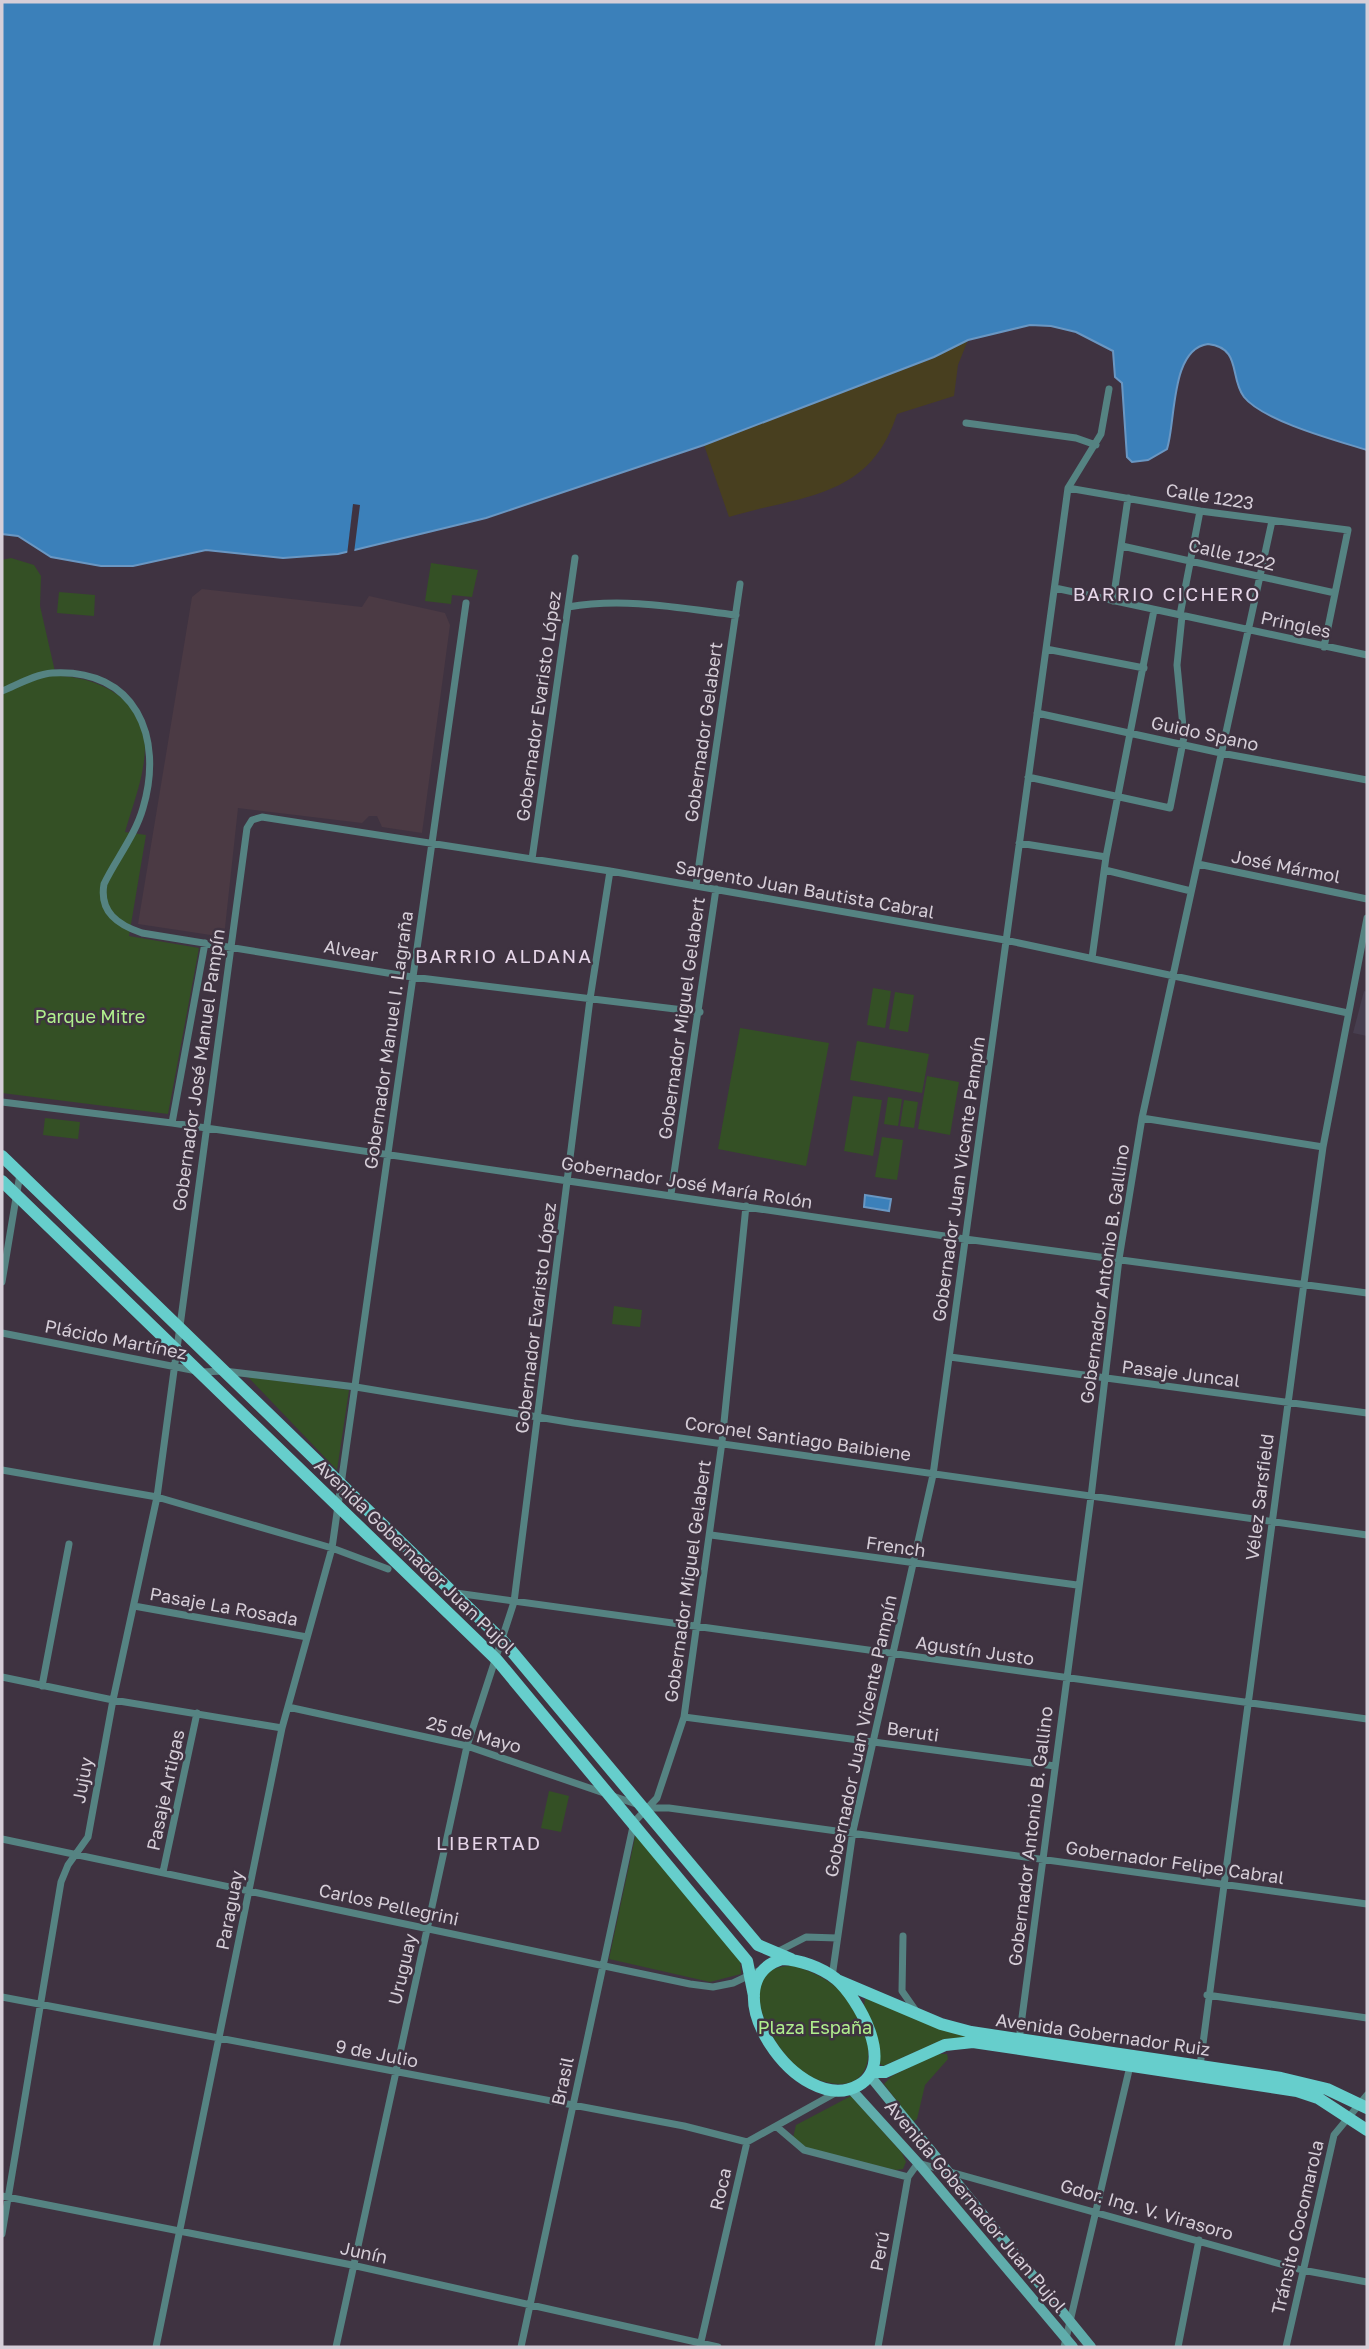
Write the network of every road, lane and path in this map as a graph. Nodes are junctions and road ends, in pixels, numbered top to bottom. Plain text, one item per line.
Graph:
1 (1109, 389) dead end
2 (966, 423) dead end
3 (1096, 445) junction
4 (1068, 488) junction
5 (1128, 498) junction
6 (1200, 510) junction
7 (1272, 521) junction
8 (1122, 546) junction
9 (575, 558) dead end
10 (1188, 560) junction
11 (1259, 576) junction
12 (740, 584) dead end
13 (1055, 588) junction
14 (1335, 593) junction
15 (1112, 601) junction
16 (466, 603) dead end
17 (568, 607) junction
18 (1154, 610) junction
19 (736, 615) junction
20 (1181, 616) junction
21 (1248, 631) junction
22 (1324, 646) junction
23 (1046, 649) junction
24 (1367, 655) edge
25 (1144, 668) junction
26 (2, 691) edge
27 (1037, 713) junction
28 (1132, 734) junction
29 (1183, 745) junction
30 (1221, 753) junction
31 (1028, 777) junction
32 (1367, 780) edge
33 (1119, 797) junction
34 (252, 820) joint
35 (430, 843) junction
36 (1019, 843) junction
37 (1105, 857) junction
38 (532, 859) junction
39 (1198, 864) junction
40 (1105, 870) junction
41 (610, 871) junction
42 (696, 885) junction
43 (716, 889) junction
44 (1191, 891) junction
45 (1367, 899) edge
46 (1367, 918) edge
47 (1005, 940) junction
48 (205, 943) junction
49 (231, 946) junction
50 (1092, 958) junction
51 (1172, 975) junction
52 (412, 977) junction
53 (590, 999) junction
54 (700, 1012) junction
55 (1348, 1013) junction
56 (2, 1102) edge
57 (1142, 1118) junction
58 (172, 1123) junction
59 (206, 1128) junction
60 (1323, 1147) junction
61 (388, 1154) junction
62 (2, 1156) edge
63 (20, 1174) junction
64 (567, 1180) junction
65 (2, 1181) edge
66 (671, 1194) junction
67 (17, 1195) junction
68 (746, 1206) junction
69 (965, 1239) junction
70 (1119, 1259) junction
71 (2, 1282) edge
72 (1304, 1283) junction
73 (1367, 1293) edge
74 (179, 1326) junction
75 (2, 1333) edge
76 (177, 1347) junction
77 (950, 1357) junction
78 (176, 1365) junction
79 (224, 1371) junction
80 (202, 1372) junction
81 (1105, 1380) junction
82 (356, 1387) junction
83 (1287, 1402) junction
84 (1367, 1413) edge
85 (539, 1417) junction
86 (723, 1442) junction
87 (2, 1470) edge
88 (933, 1475) junction
89 (340, 1485) junction
90 (157, 1497) junction
91 (1091, 1497) junction
92 (337, 1504) junction
93 (1271, 1520) junction
94 (711, 1535) junction
95 (1367, 1535) edge
96 (69, 1545) dead end
97 (332, 1548) junction
98 (913, 1564) junction
99 (388, 1569) dead end
100 (1077, 1585) junction
101 (455, 1592) junction
102 (514, 1602) junction
103 (134, 1606) junction
104 (699, 1627) junction
105 (307, 1636) junction
106 (503, 1641) junction
107 (892, 1654) junction
108 (497, 1660) junction
109 (2, 1677) edge
110 (1065, 1678) junction
111 (42, 1686) junction
112 (113, 1700) junction
113 (1249, 1702) junction
114 (288, 1707) junction
115 (197, 1713) junction
116 (684, 1717) junction
117 (1367, 1719) edge
118 (282, 1728) junction
119 (872, 1742) junction
120 (467, 1746) junction
121 (1055, 1766) junction
122 (609, 1792) junction
123 (646, 1808) junction
124 (634, 1822) junction
125 (853, 1831) junction
126 (2, 1839) edge
127 (74, 1854) junction
128 (1042, 1859) junction
129 (163, 1872) junction
130 (1223, 1885) junction
131 (249, 1889) junction
132 (1367, 1904) edge
133 (427, 1929) junction
134 (903, 1936) dead end
135 (837, 1938) junction
136 (774, 1954) junction
137 (791, 1959) junction
138 (601, 1965) junction
139 (766, 1968) junction
140 (751, 1972) junction
141 (835, 1979) junction
142 (1207, 1995) junction
143 (754, 1996) junction
144 (2, 1997) edge
145 (40, 2005) junction
146 (920, 2015) junction
147 (1367, 2018) edge
148 (219, 2040) junction
149 (1019, 2040) junction
150 (1131, 2065) junction
151 (1199, 2065) junction
152 (395, 2073) junction
153 (871, 2074) junction
154 (1212, 2076) junction
155 (845, 2089) junction
156 (1365, 2103) edge
157 (573, 2106) junction
158 (1347, 2117) junction
159 (777, 2127) junction
160 (1367, 2130) edge
161 (747, 2142) junction
162 (918, 2163) junction
163 (944, 2170) junction
164 (908, 2177) junction
165 (6, 2197) edge
166 (1096, 2211) junction
167 (181, 2232) junction
168 (2, 2234) edge
169 (1199, 2240) junction
170 (352, 2265) junction
171 (1302, 2270) junction
172 (1367, 2282) edge
173 (531, 2306) junction
174 (1070, 2321) junction
175 (1067, 2343) edge
176 (700, 2345) edge
177 (156, 2347) edge
178 (336, 2347) edge
179 (521, 2347) edge
180 (718, 2347) edge
181 (878, 2347) edge
182 (1091, 2347) edge
183 (1178, 2347) edge
184 (1286, 2347) edge

1 - 3 street, Gobernador Juan Vicente Pampín
2 - 3 street
3 - 4 street, Gobernador Juan Vicente Pampín
4 - 5 street, Calle 1223
4 - 13 street, Gobernador Juan Vicente Pampín
5 - 6 street, Calle 1223
5 - 8 street
6 - 7 street, Calle 1223
6 - 10 street
7 - 11 street, Gobernador Antonio B. Gallino
7 - 14 street, Calle 1223
8 - 10 street, Calle 1222
8 - 15 street
9 - 17 street, Gobernador Evaristo López
10 - 11 street, Calle 1222
10 - 20 street
11 - 14 street, Calle 1222
11 - 21 street, Gobernador Antonio B. Gallino
12 - 19 street, Gobernador Gelabert
13 - 15 street, Pringles
13 - 23 street, Gobernador Juan Vicente Pampín
14 - 22 street
15 - 18 street, Pringles
16 - 35 street, Gobernador Manuel I. Lagraña
17 - 19 street
17 - 38 street, Gobernador Evaristo López
18 - 20 street, Pringles
18 - 25 street
19 - 42 street, Gobernador Gelabert
20 - 21 street, Pringles
20 - 29 street
21 - 22 street, Pringles
21 - 30 street, Gobernador Antonio B. Gallino
22 - 24 street, Pringles
23 - 25 street
23 - 27 street, Gobernador Juan Vicente Pampín
25 - 28 street
26 - 48 street, Alvear
27 - 28 street, Guido Spano
27 - 31 street, Gobernador Juan Vicente Pampín
28 - 29 street, Guido Spano
28 - 33 street
29 - 30 street, Guido Spano
29 - 33 street
30 - 32 street, Guido Spano
30 - 39 street, Gobernador Antonio B. Gallino
31 - 33 street
31 - 36 street, Gobernador Juan Vicente Pampín
33 - 37 street
34 - 35 street, Sargento Juan Bautista Cabral
34 - 49 street, Gobernador José Manuel Pampín
35 - 38 street, Sargento Juan Bautista Cabral
35 - 52 street, Gobernador Manuel I. Lagraña
36 - 37 street
36 - 47 street, Gobernador Juan Vicente Pampín
37 - 40 street
38 - 41 street, Sargento Juan Bautista Cabral
39 - 44 street, Gobernador Antonio B. Gallino
39 - 45 street, José Mármol
40 - 44 street
40 - 50 street
41 - 42 street, Sargento Juan Bautista Cabral
41 - 53 street, Gobernador Evaristo López
42 - 43 street, Sargento Juan Bautista Cabral
43 - 47 street, Sargento Juan Bautista Cabral
43 - 54 street, Gobernador Miguel Gelabert
44 - 51 street, Gobernador Antonio B. Gallino
46 - 55 street, Vélez Sarsfield
47 - 50 street, Sargento Juan Bautista Cabral
47 - 69 street, Gobernador Juan Vicente Pampín
48 - 49 street, Alvear
48 - 58 street
49 - 52 street, Alvear
49 - 59 street, Gobernador José Manuel Pampín
50 - 51 street, Sargento Juan Bautista Cabral
51 - 55 street, Sargento Juan Bautista Cabral
51 - 57 street, Gobernador Antonio B. Gallino
52 - 53 street, Alvear
52 - 61 street, Gobernador Manuel I. Lagraña
53 - 54 street, Alvear
53 - 64 street, Gobernador Evaristo López
54 - 66 street, Gobernador Miguel Gelabert
55 - 60 street, Vélez Sarsfield
56 - 58 street, Gobernador José María Rolón
57 - 60 street
57 - 70 street, Gobernador Antonio B. Gallino
58 - 59 street, Gobernador José María Rolón
59 - 61 street, Gobernador José María Rolón
59 - 74 street, Gobernador José Manuel Pampín
60 - 72 street, Vélez Sarsfield
61 - 64 street, Gobernador José María Rolón
61 - 82 street, Gobernador Manuel I. Lagraña
62 - 63 main road, Avenida Gobernador Juan Pujol
63 - 67 street
63 - 74 main road, Avenida Gobernador Juan Pujol
64 - 66 street, Gobernador José María Rolón
64 - 85 street, Gobernador Evaristo López
65 - 67 main road, Avenida Gobernador Juan Pujol
66 - 68 street, Gobernador José María Rolón
67 - 71 street
67 - 76 main road, Avenida Gobernador Juan Pujol
68 - 69 street, Gobernador José María Rolón
68 - 86 street, Gobernador Miguel Gelabert
69 - 70 street, Gobernador José María Rolón
69 - 77 street, Gobernador Juan Vicente Pampín
70 - 72 street, Gobernador José María Rolón
70 - 81 street, Gobernador Antonio B. Gallino
72 - 73 street, Gobernador José María Rolón
72 - 83 street, Vélez Sarsfield
74 - 76 street, Jujuy
74 - 79 main road, Avenida Gobernador Juan Pujol
75 - 78 street, Plácido Martínez
76 - 78 street, Jujuy
76 - 80 main road, Avenida Gobernador Juan Pujol
77 - 81 street, Pasaje Juncal
77 - 88 street, Gobernador Juan Vicente Pampín
78 - 80 street, Plácido Martínez
78 - 90 street, Jujuy
79 - 80 street, Plácido Martínez
79 - 82 street, Coronel Santiago Baibiene
79 - 89 main road, Avenida Gobernador Juan Pujol
80 - 92 main road, Avenida Gobernador Juan Pujol
81 - 83 street, Pasaje Juncal
81 - 91 street, Gobernador Antonio B. Gallino
82 - 85 street, Coronel Santiago Baibiene
82 - 89 street, Gobernador Manuel I. Lagraña
83 - 84 street, Pasaje Juncal
83 - 93 street, Vélez Sarsfield
85 - 86 street, Coronel Santiago Baibiene
85 - 102 street, Gobernador Evaristo López
86 - 88 street, Coronel Santiago Baibiene
86 - 94 street, Gobernador Miguel Gelabert
87 - 90 street
88 - 91 street, Coronel Santiago Baibiene
88 - 98 street, Gobernador Juan Vicente Pampín
89 - 92 street, Paraguay
89 - 101 main road, Avenida Gobernador Juan Pujol
90 - 97 street
90 - 103 street, Jujuy
91 - 93 street, Coronel Santiago Baibiene
91 - 100 street, Gobernador Antonio B. Gallino
92 - 97 street, Paraguay
92 - 108 main road, Avenida Gobernador Juan Pujol
93 - 95 street, Coronel Santiago Baibiene
93 - 113 street, Vélez Sarsfield
94 - 98 street, French
94 - 104 street, Gobernador Miguel Gelabert
96 - 111 street
97 - 99 street
97 - 105 street, Paraguay
98 - 100 street, French
98 - 107 street, Gobernador Juan Vicente Pampín
100 - 110 street, Gobernador Antonio B. Gallino
101 - 102 street, Agustín Justo
101 - 106 main road, Avenida Gobernador Juan Pujol
102 - 104 street, Agustín Justo
102 - 106 street, Uruguay
103 - 105 street, Pasaje La Rosada
103 - 112 street, Jujuy
104 - 107 street, Agustín Justo
104 - 116 street, Gobernador Miguel Gelabert
105 - 114 street, Paraguay
106 - 108 street, Uruguay
106 - 123 main road, Avenida Gobernador Juan Pujol
107 - 110 street, Agustín Justo
107 - 119 street, Gobernador Juan Vicente Pampín
108 - 120 street, Uruguay
108 - 122 main road, Avenida Gobernador Juan Pujol
109 - 111 street
110 - 113 street, Agustín Justo
110 - 121 street, Gobernador Antonio B. Gallino
111 - 112 street
112 - 115 street
112 - 127 street, Jujuy
113 - 117 street, Agustín Justo
113 - 130 street, Vélez Sarsfield
114 - 118 street, Paraguay
114 - 120 street, 25 de Mayo
115 - 118 street
115 - 129 street, Pasaje Artigas
116 - 119 street, Beruti
116 - 123 street, Gobernador Miguel Gelabert
118 - 131 street, Paraguay
119 - 121 street, Beruti
119 - 125 street, Gobernador Juan Vicente Pampín
120 - 122 street, 25 de Mayo
120 - 133 street, Uruguay
121 - 128 street, Gobernador Antonio B. Gallino
122 - 123 street, 25 de Mayo
122 - 124 main road, Avenida Gobernador Juan Pujol
123 - 124 street, Gobernador Miguel Gelabert
123 - 125 street, Gobernador Felipe Cabral
123 - 136 main road, Avenida Gobernador Juan Pujol
124 - 138 street, Brasil
124 - 140 main road, Avenida Gobernador Juan Pujol
125 - 128 street, Gobernador Felipe Cabral
125 - 135 street, Gobernador Juan Vicente Pampín
126 - 127 street, Carlos Pellegrini
127 - 129 street, Carlos Pellegrini
127 - 145 street, Jujuy
128 - 130 street, Gobernador Felipe Cabral
128 - 149 street, Gobernador Antonio B. Gallino
129 - 131 street, Carlos Pellegrini
130 - 132 street, Gobernador Felipe Cabral
130 - 142 street, Vélez Sarsfield
131 - 133 street, Carlos Pellegrini
131 - 148 street, Paraguay
133 - 138 street, Carlos Pellegrini
133 - 152 street, Uruguay
134 - 146 street
135 - 136 street
135 - 141 street, Gobernador Juan Vicente Pampín
136 - 137 main road, Avenida Gobernador Juan Pujol
137 - 139 main road
137 - 141 main road
138 - 140 street, Carlos Pellegrini
138 - 157 street, Brasil
139 - 140 street, Carlos Pellegrini
139 - 143 main road
140 - 143 main road, Avenida Gobernador Juan Pujol
141 - 146 main road, Avenida Gobernador Ruiz
141 - 153 main road
142 - 147 street
142 - 151 street, Vélez Sarsfield
143 - 155 main road
144 - 145 street, 9 de Julio
145 - 148 street, 9 de Julio
145 - 165 street, Jujuy
146 - 149 main road, Avenida Gobernador Ruiz
148 - 152 street, 9 de Julio
148 - 167 street, Paraguay
149 - 151 main road, Avenida Gobernador Ruiz
150 - 153 main road, Avenida Gobernador Ruiz
150 - 154 main road, Avenida Gobernador Ruiz
150 - 166 street
151 - 154 street
151 - 156 main road, Avenida Gobernador Ruiz
152 - 157 street, 9 de Julio
152 - 170 street, Uruguay
153 - 155 main road
153 - 163 main road, Avenida Gobernador Juan Pujol
154 - 158 main road, Avenida Gobernador Ruiz
155 - 159 street
155 - 162 main road, Avenida Gobernador Juan Pujol
156 - 158 street
157 - 161 street, 9 de Julio
157 - 173 street, Brasil
158 - 160 main road, Avenida Gobernador Ruiz
158 - 171 street, Tránsito Cocomarola
159 - 161 street
159 - 164 street
161 - 176 street, Roca
162 - 163 street, Gdor. Ing. V. Virasoro
162 - 164 street, Perú
162 - 175 main road, Avenida Gobernador Juan Pujol
163 - 166 street, Gdor. Ing. V. Virasoro
163 - 174 main road, Avenida Gobernador Juan Pujol
164 - 181 street, Perú
165 - 167 street, Junín
165 - 168 street, Jujuy
166 - 169 street, Gdor. Ing. V. Virasoro
166 - 174 street
167 - 170 street, Junín
167 - 177 street, Paraguay
169 - 171 street, Gdor. Ing. V. Virasoro
169 - 183 street
170 - 173 street, Junín
170 - 178 street, Uruguay
171 - 172 street, Gdor. Ing. V. Virasoro
171 - 184 street, Tránsito Cocomarola
173 - 176 street, Junín
173 - 179 street, Brasil
174 - 175 street, Avenida Gobernador Juan Pujol
174 - 182 main road, Avenida Gobernador Juan Pujol
176 - 180 street, Junín

